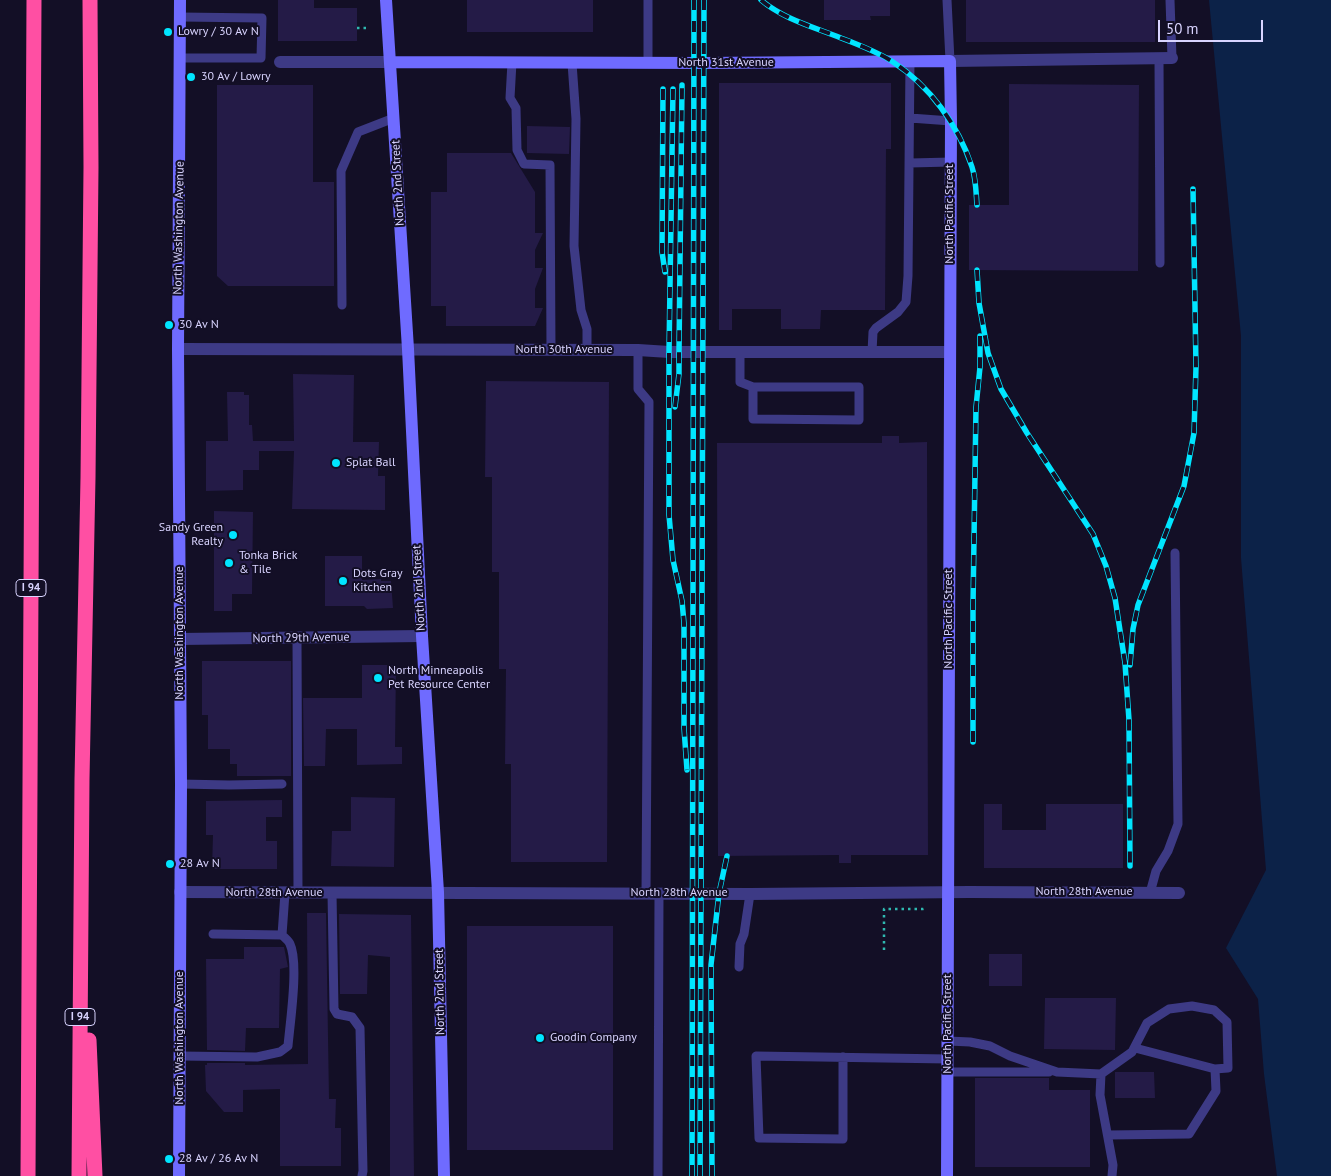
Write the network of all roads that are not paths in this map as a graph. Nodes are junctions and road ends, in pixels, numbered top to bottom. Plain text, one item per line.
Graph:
1 (34, 0) edge
2 (90, 0) edge
3 (180, 0) edge
4 (386, 0) edge
5 (648, 0) edge
6 (948, 0) edge
7 (1170, 0) edge
8 (180, 17) junction
9 (181, 58) junction
10 (1172, 58) joint
11 (1159, 59) junction
12 (910, 61) junction
13 (950, 61) junction
14 (280, 62) dead end
15 (390, 62) junction
16 (512, 62) junction
17 (572, 62) junction
18 (648, 63) junction
19 (394, 118) junction
20 (910, 118) junction
21 (951, 121) junction
22 (951, 162) junction
23 (910, 163) junction
24 (1160, 263) dead end
25 (342, 305) dead end
26 (178, 349) junction
27 (408, 349) junction
28 (551, 350) junction
29 (587, 350) junction
30 (638, 350) junction
31 (740, 351) junction
32 (872, 352) junction
33 (950, 352) junction
34 (753, 388) junction
35 (1175, 553) dead end
36 (422, 636) junction
37 (297, 638) junction
38 (180, 639) junction
39 (181, 784) junction
40 (282, 784) dead end
41 (81, 858) junction
42 (180, 892) junction
43 (438, 892) junction
44 (948, 892) junction
45 (1150, 892) junction
46 (284, 893) junction
47 (298, 893) junction
48 (332, 893) junction
49 (653, 893) junction
50 (1179, 893) dead end
51 (750, 894) junction
52 (212, 934) dead end
53 (282, 935) junction
54 (740, 967) dead end
55 (948, 1041) junction
56 (1135, 1048) junction
57 (180, 1056) junction
58 (843, 1057) junction
59 (948, 1059) junction
60 (1215, 1069) junction
61 (948, 1072) junction
62 (1057, 1072) junction
63 (1100, 1074) junction
64 (1108, 1134) junction
65 (28, 1176) edge
66 (78, 1176) edge
67 (95, 1176) edge
68 (179, 1176) edge
69 (362, 1176) edge
70 (444, 1176) edge
71 (658, 1176) edge
72 (947, 1176) edge
73 (1112, 1176) edge

1 - 65 highway, I 94
2 - 41 highway, I 94
3 - 8 street, North Washington Avenue
4 - 15 street, North 2nd Street
5 - 18 lane
6 - 13 lane
7 - 10 lane
8 - 9 street, North Washington Avenue
8 - 9 lane
9 - 26 street, North Washington Avenue
10 - 11 street, North 31st Avenue
11 - 13 street, North 31st Avenue
11 - 24 lane
12 - 13 street, North 31st Avenue
12 - 18 street, North 31st Avenue
12 - 20 lane
13 - 21 street, North Pacific Street
14 - 15 street, North 31st Avenue
15 - 16 street, North 31st Avenue
15 - 19 street, North 2nd Street
16 - 17 street, North 31st Avenue
16 - 28 lane
17 - 18 street, North 31st Avenue
17 - 29 lane
19 - 25 lane
19 - 27 street, North 2nd Street
20 - 21 lane
20 - 23 lane
21 - 22 street, North Pacific Street
22 - 23 lane
22 - 33 street, North Pacific Street
23 - 32 lane
26 - 27 street, North 30th Avenue
26 - 38 street, North Washington Avenue
27 - 28 street, North 30th Avenue
27 - 36 street, North 2nd Street
28 - 29 street, North 30th Avenue
29 - 30 street, North 30th Avenue
30 - 31 street, North 30th Avenue
30 - 49 lane
31 - 32 street, North 30th Avenue
31 - 34 lane
32 - 33 street, North 30th Avenue
33 - 44 street, North Pacific Street
34 - 34 lane
35 - 45 lane
36 - 37 street, North 29th Avenue
36 - 43 street, North 2nd Street
37 - 38 street, North 29th Avenue
37 - 47 lane
38 - 39 street, North Washington Avenue
39 - 40 lane
39 - 42 street, North Washington Avenue
41 - 66 highway, I 94
41 - 67 highway
42 - 46 street, North 28th Avenue
42 - 57 street, North Washington Avenue
43 - 48 street, North 28th Avenue
43 - 49 street, North 28th Avenue
43 - 70 street, North 2nd Street
44 - 45 street, North 28th Avenue
44 - 51 street, North 28th Avenue
44 - 55 street, North Pacific Street
45 - 50 street, North 28th Avenue
46 - 47 street, North 28th Avenue
46 - 53 lane
47 - 48 street, North 28th Avenue
48 - 69 lane
49 - 51 street, North 28th Avenue
49 - 71 lane
51 - 54 lane
52 - 53 lane
53 - 57 lane
55 - 59 street, North Pacific Street
55 - 62 lane
56 - 60 lane
56 - 60 lane
56 - 63 lane
57 - 68 street, North Washington Avenue
58 - 58 lane
58 - 59 lane
59 - 61 street, North Pacific Street
60 - 64 lane
61 - 62 lane
61 - 72 street, North Pacific Street
62 - 63 lane
63 - 64 lane
64 - 73 lane

